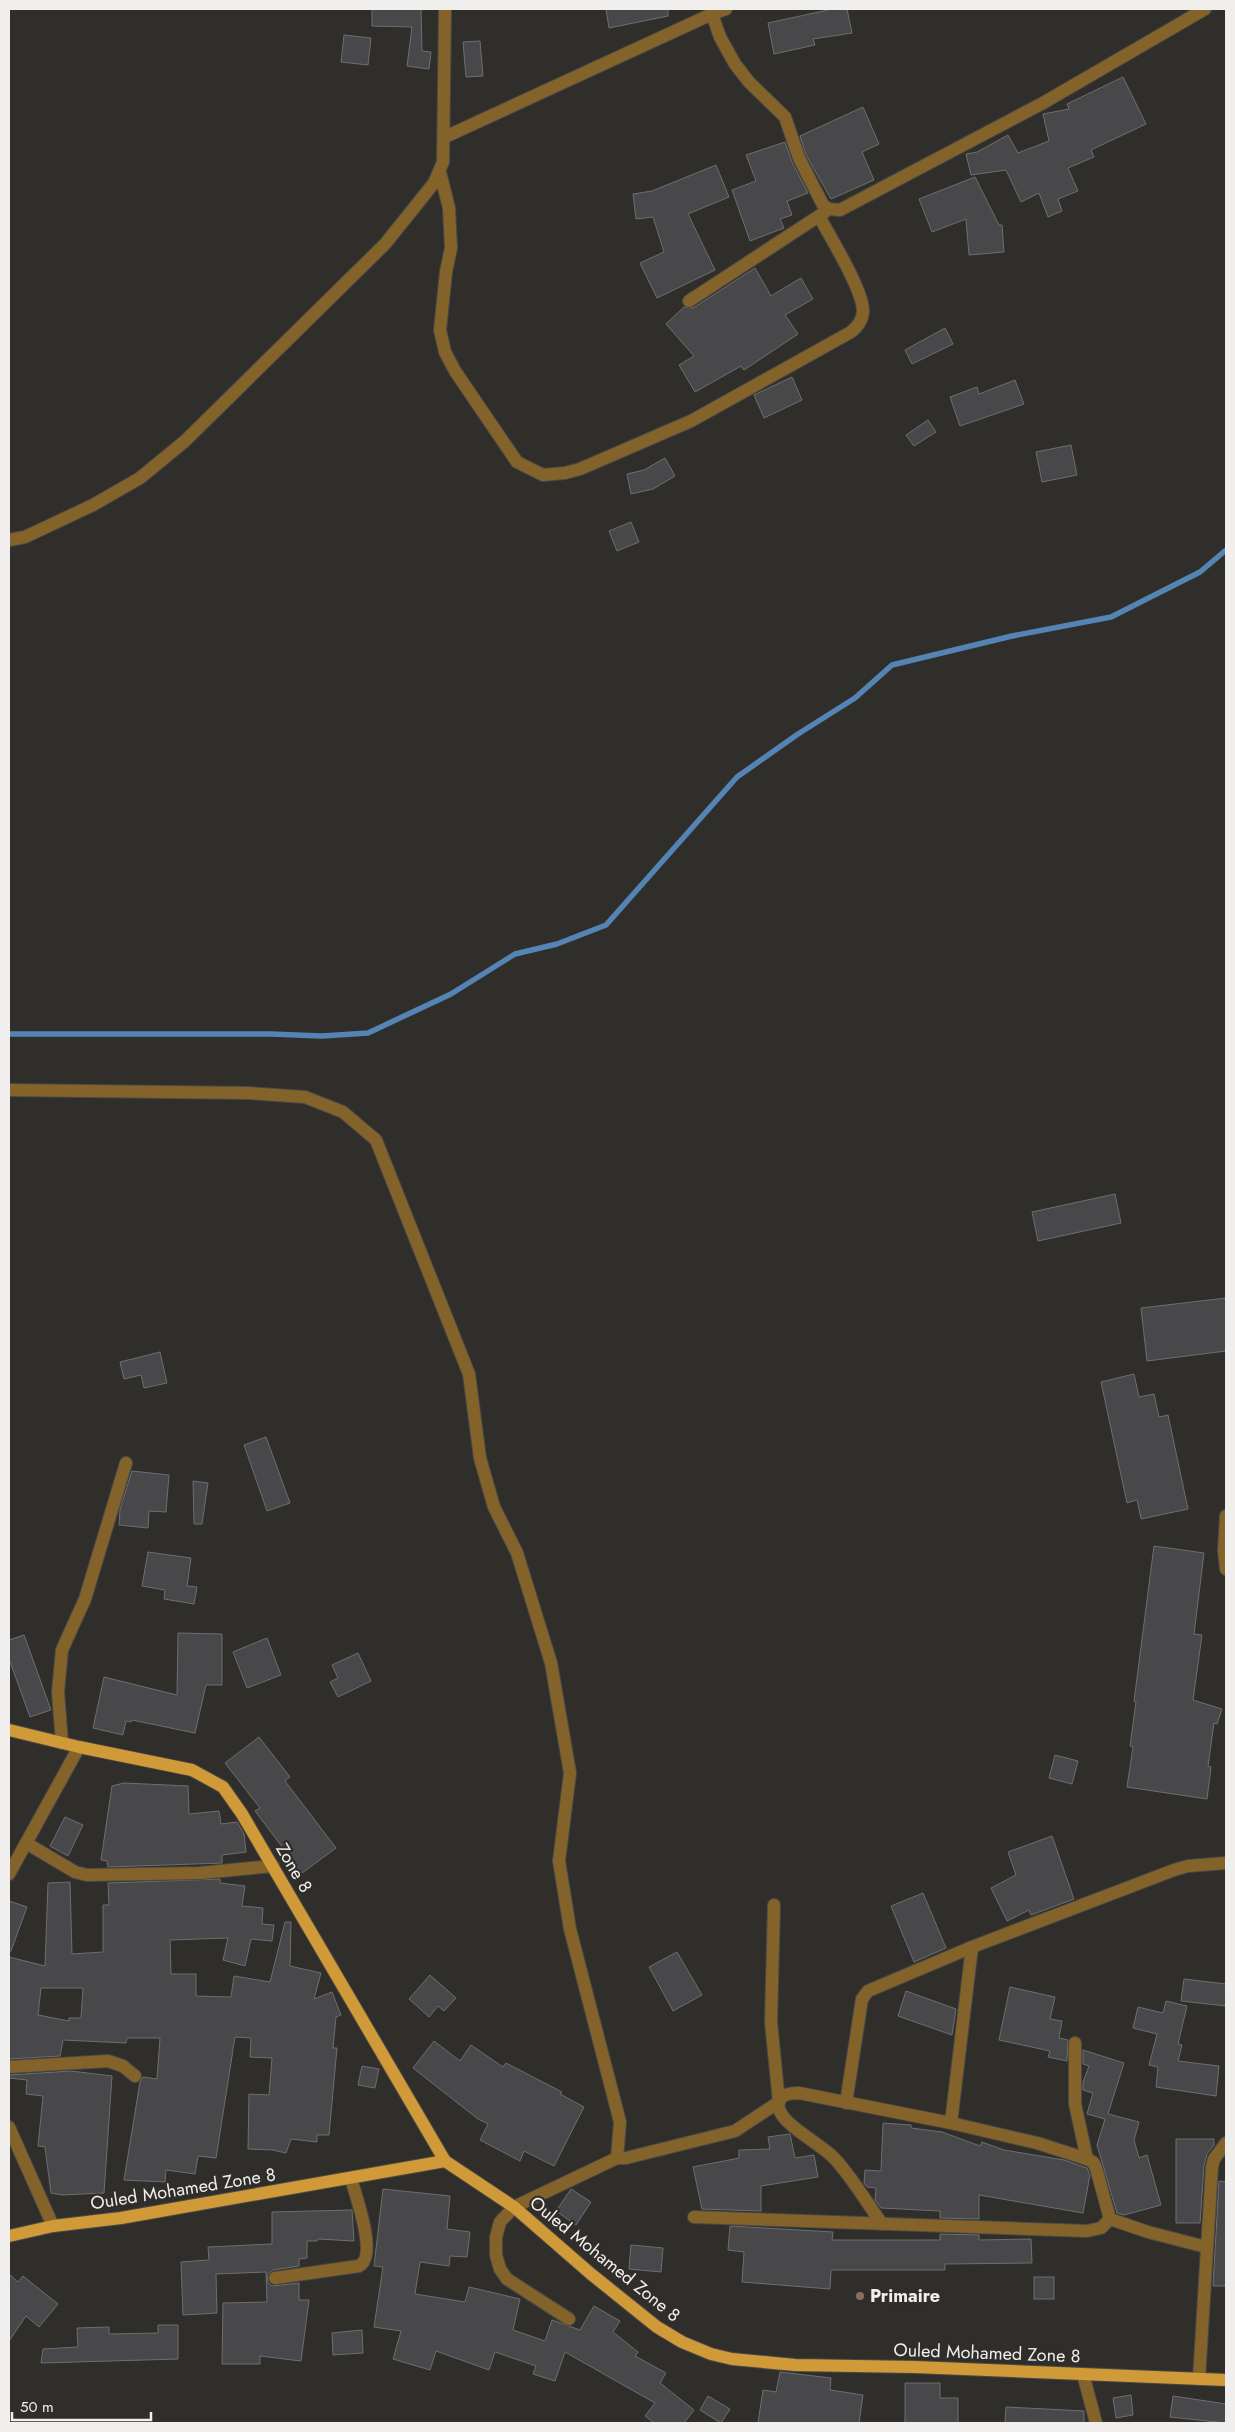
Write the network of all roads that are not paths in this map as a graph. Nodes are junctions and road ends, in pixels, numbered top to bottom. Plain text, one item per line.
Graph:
1 (445, 9) edge
2 (726, 9) edge
3 (1204, 9) edge
4 (712, 14) junction
5 (445, 137) junction
6 (440, 172) junction
7 (824, 212) junction
8 (689, 302) dead end
9 (9, 540) edge
10 (9, 1090) edge
11 (126, 1463) dead end
12 (1226, 1516) edge
13 (1226, 1569) edge
14 (9, 1730) edge
15 (62, 1743) junction
16 (79, 1747) junction
17 (26, 1843) junction
18 (1226, 1863) edge
19 (272, 1866) junction
20 (9, 1874) edge
21 (774, 1905) dead end
22 (972, 1947) junction
23 (1075, 2043) dead end
24 (9, 2067) edge
25 (135, 2076) dead end
26 (779, 2102) junction
27 (846, 2103) junction
28 (951, 2123) junction
29 (9, 2127) edge
30 (1226, 2143) edge
31 (617, 2158) junction
32 (1087, 2159) junction
33 (444, 2161) junction
34 (351, 2179) junction
35 (514, 2207) junction
36 (694, 2216) dead end
37 (1110, 2219) junction
38 (882, 2224) junction
39 (53, 2226) junction
40 (9, 2236) edge
41 (1206, 2247) junction
42 (274, 2278) dead end
43 (570, 2319) dead end
44 (1083, 2374) junction
45 (1199, 2379) junction
46 (1226, 2380) edge
47 (1096, 2423) edge

1 - 5 street
2 - 4 street
3 - 7 street
4 - 5 street
4 - 7 street
5 - 6 street
6 - 7 street
6 - 9 street
7 - 8 street
10 - 31 street
11 - 15 street
12 - 13 street
14 - 15 main road, Zone 8
15 - 16 main road, Zone 8
16 - 17 street
16 - 19 main road, Zone 8
17 - 19 street
17 - 20 street
18 - 22 street
19 - 33 main road, Zone 8
21 - 26 street
22 - 27 street
22 - 28 street
23 - 32 street
24 - 25 street
26 - 27 street
26 - 31 street
26 - 38 street
27 - 28 street
28 - 32 street
29 - 39 street
30 - 41 street
31 - 35 street
32 - 37 street
33 - 34 main road, Ouled Mohamed Zone 8
33 - 35 main road, Ouled Mohamed Zone 8
34 - 39 main road, Ouled Mohamed Zone 8
34 - 42 street
35 - 43 street
35 - 44 main road, Ouled Mohamed Zone 8
36 - 38 street
37 - 38 street
37 - 41 street
39 - 40 main road, Ouled Mohamed Zone 8
41 - 45 street
44 - 45 main road, Ouled Mohamed Zone 8
44 - 47 street
45 - 46 main road, Ouled Mohamed Zone 8

